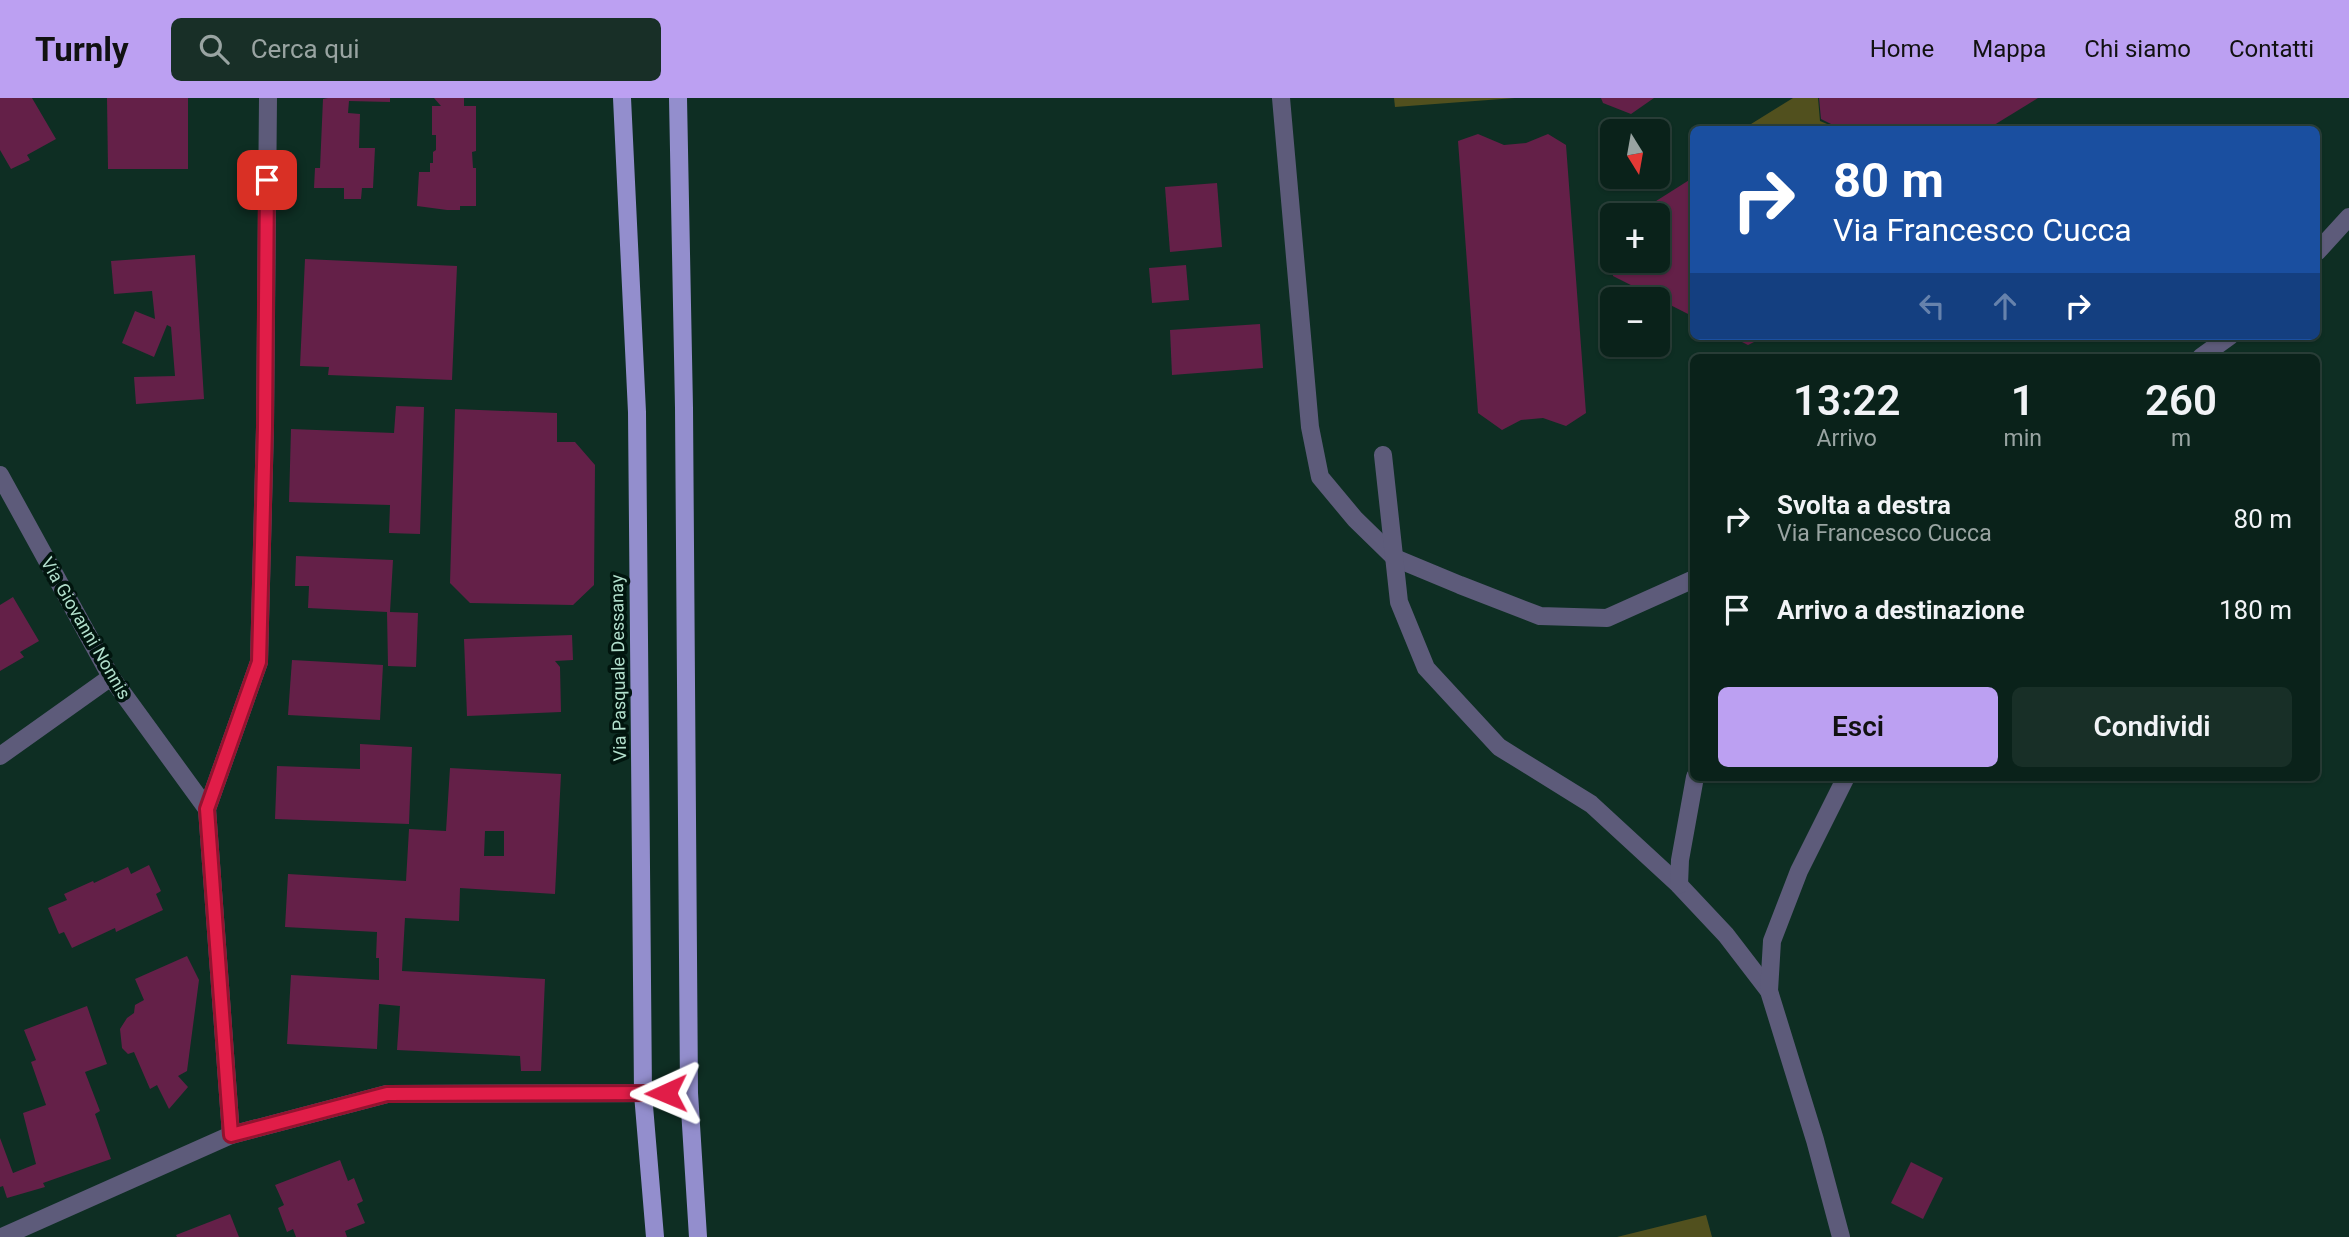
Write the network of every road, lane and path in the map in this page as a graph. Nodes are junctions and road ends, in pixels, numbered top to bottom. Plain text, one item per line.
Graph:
1 (268, 98) edge
2 (622, 98) edge
3 (678, 98) edge
4 (1282, 98) edge
5 (2349, 217) edge
6 (2320, 249) edge
7 (2224, 340) edge
8 (2205, 354) edge
9 (1383, 455) dead end
10 (0, 475) edge
11 (1395, 558) junction
12 (1690, 581) edge
13 (111, 677) junction
14 (0, 756) edge
15 (1694, 781) edge
16 (1844, 781) edge
17 (207, 809) junction
18 (1679, 885) junction
19 (1769, 991) junction
20 (689, 1093) junction
21 (643, 1094) junction
22 (231, 1135) junction
23 (2, 1237) edge
24 (655, 1237) edge
25 (698, 1237) edge
26 (1841, 1237) edge

1 - 17 street
2 - 21 main road, Via Pasquale Dessanay
3 - 20 main road
4 - 11 street
5 - 6 street
7 - 8 street
9 - 11 street
10 - 13 street, Via Giovanni Nonnis
11 - 12 street
11 - 18 street
13 - 14 street
13 - 17 street, Via Giovanni Nonnis
15 - 18 street
16 - 19 street
17 - 22 street
18 - 19 street
19 - 26 street
20 - 21 street
20 - 25 main road
21 - 22 street
21 - 24 main road, Via Pasquale Dessanay
22 - 23 street

